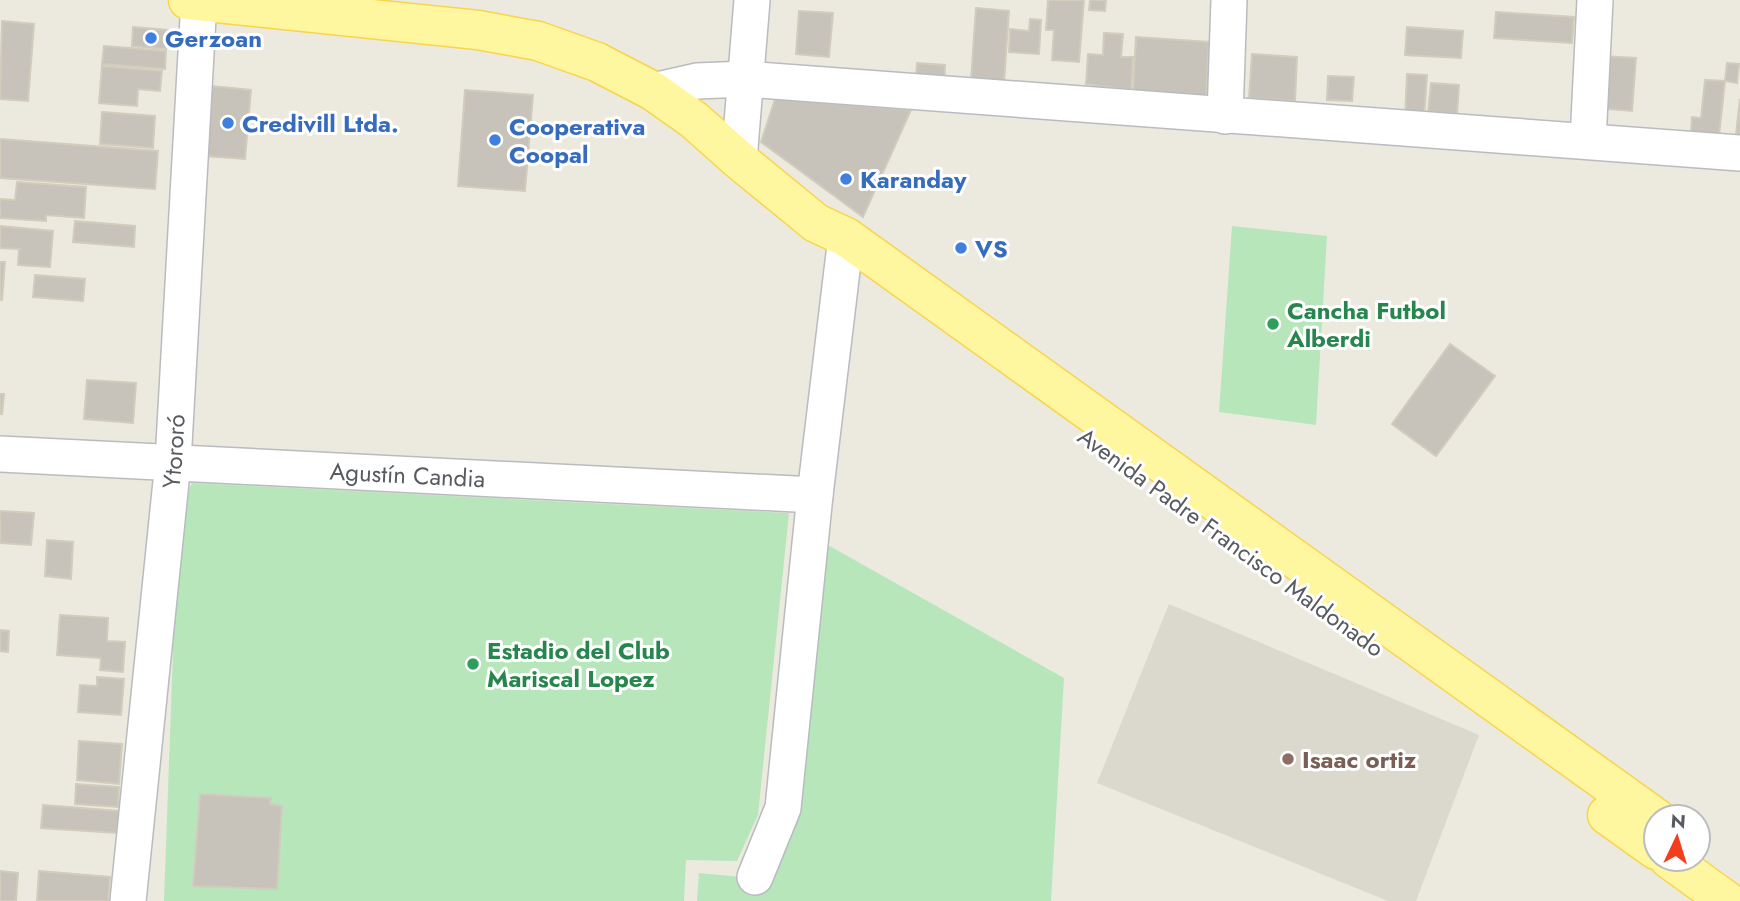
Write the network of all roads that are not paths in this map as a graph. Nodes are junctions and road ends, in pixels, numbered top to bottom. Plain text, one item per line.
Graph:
1 (195, 0) edge
2 (752, 0) edge
3 (1230, 0) edge
4 (1595, 0) edge
5 (278, 5) edge
6 (745, 79) junction
7 (653, 91) junction
8 (1225, 116) junction
9 (1588, 141) junction
10 (1740, 153) edge
11 (739, 160) junction
12 (836, 240) junction
13 (0, 454) edge
14 (173, 462) junction
15 (816, 495) junction
16 (1642, 808) edge
17 (1642, 840) edge
18 (1712, 859) edge
19 (1688, 873) edge
20 (755, 877) dead end
21 (1740, 879) edge
22 (128, 901) edge
23 (1727, 901) edge

1 - 5 main road, Avenida Padre Francisco Maldonado
1 - 14 street, Ytororó
2 - 6 street
3 - 8 street
4 - 9 street
5 - 7 main road, Avenida Padre Francisco Maldonado
6 - 7 street
6 - 8 street
6 - 11 street
7 - 11 main road, Avenida Padre Francisco Maldonado
8 - 9 street
9 - 10 street
11 - 12 main road, Avenida Padre Francisco Maldonado
12 - 15 street
12 - 16 main road, Avenida Padre Francisco Maldonado
12 - 17 main road, Avenida Padre Francisco Maldonado
13 - 14 street, Agustín Candia
14 - 15 street, Agustín Candia
14 - 22 street, Ytororó
15 - 20 street
18 - 21 main road
19 - 23 main road

